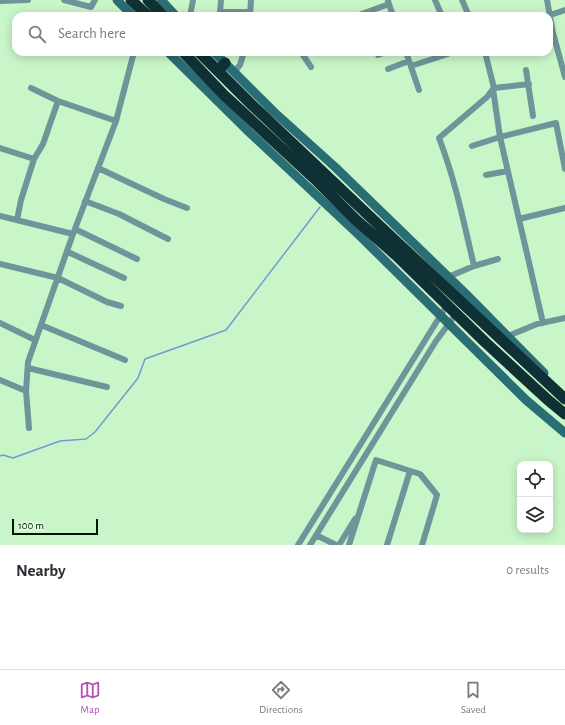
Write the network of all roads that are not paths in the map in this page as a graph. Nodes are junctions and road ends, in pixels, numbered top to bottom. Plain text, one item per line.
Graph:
1 (28, 0) edge
2 (64, 0) edge
3 (95, 0) edge
4 (117, 0) edge
5 (131, 0) edge
6 (148, 0) edge
7 (161, 0) edge
8 (193, 0) edge
9 (221, 0) edge
10 (251, 0) edge
11 (435, 0) edge
12 (462, 0) edge
13 (547, 0) edge
14 (0, 1) edge
15 (388, 2) edge
16 (565, 10) edge
17 (129, 12) edge
18 (144, 12) edge
19 (159, 12) edge
20 (172, 12) edge
21 (191, 12) edge
22 (220, 12) edge
23 (250, 12) edge
24 (364, 12) edge
25 (392, 12) edge
26 (440, 12) edge
27 (468, 12) edge
28 (549, 12) edge
29 (553, 14) edge
30 (553, 27) edge
31 (133, 56) edge
32 (173, 56) edge
33 (187, 56) edge
34 (208, 56) edge
35 (243, 56) edge
36 (304, 56) edge
37 (407, 56) edge
38 (440, 56) edge
39 (486, 56) edge
40 (410, 64) junction
41 (221, 67) junction
42 (312, 67) dead end
43 (388, 69) dead end
44 (526, 70) dead end
45 (235, 71) junction
46 (565, 77) edge
47 (529, 84) junction
48 (31, 88) dead end
49 (493, 89) junction
50 (419, 90) dead end
51 (218, 95) junction
52 (58, 101) junction
53 (533, 116) dead end
54 (116, 121) junction
55 (500, 137) junction
56 (472, 146) dead end
57 (0, 148) edge
58 (34, 159) junction
59 (98, 168) junction
60 (565, 169) edge
61 (508, 171) junction
62 (486, 175) dead end
63 (85, 201) junction
64 (187, 208) dead end
65 (565, 208) edge
66 (0, 216) edge
67 (520, 219) junction
68 (17, 220) junction
69 (74, 232) junction
70 (168, 240) dead end
71 (68, 252) junction
72 (137, 258) dead end
73 (498, 259) dead end
74 (0, 264) edge
75 (474, 266) junction
76 (448, 277) junction
77 (58, 278) junction
78 (124, 278) dead end
79 (447, 305) junction
80 (121, 306) dead end
81 (456, 314) junction
82 (440, 316) junction
83 (565, 318) edge
84 (0, 322) edge
85 (543, 323) junction
86 (41, 324) junction
87 (449, 324) junction
88 (508, 336) junction
89 (35, 340) junction
90 (125, 360) dead end
91 (28, 368) junction
92 (0, 380) edge
93 (107, 387) dead end
94 (26, 391) junction
95 (565, 392) edge
96 (565, 399) edge
97 (565, 414) edge
98 (28, 428) dead end
99 (565, 433) edge
100 (410, 471) junction
101 (360, 509) junction
102 (316, 535) junction
103 (298, 545) edge
104 (310, 545) edge
105 (336, 545) edge
106 (339, 545) edge
107 (349, 545) edge
108 (387, 545) edge
109 (422, 545) edge

1 - 14 street
2 - 3 street
4 - 17 street
5 - 18 highway
6 - 19 highway
7 - 20 street
8 - 21 street
9 - 22 street
10 - 23 street
11 - 26 street
12 - 27 street
13 - 28 street
15 - 24 street
15 - 25 street
16 - 29 street
30 - 46 street
31 - 54 street
32 - 51 street
33 - 51 highway
34 - 41 highway
35 - 45 street
36 - 42 street
37 - 40 street
38 - 40 street
39 - 49 street
40 - 43 street
40 - 50 street
41 - 45 street
41 - 96 highway
44 - 47 street
45 - 76 street
47 - 49 street
47 - 53 street
48 - 52 street
49 - 55 street
49 - 75 street
51 - 79 highway
51 - 82 street
52 - 54 street
52 - 58 street
54 - 59 street
55 - 56 street
55 - 60 street
55 - 61 street
57 - 58 street
58 - 68 street
59 - 63 street
59 - 64 street
61 - 62 street
61 - 67 street
63 - 69 street
63 - 70 street
65 - 67 street
66 - 68 street
67 - 85 street
68 - 69 street
69 - 71 street
69 - 72 street
71 - 77 street
71 - 78 street
73 - 75 street
74 - 77 street
75 - 76 street
76 - 88 street
77 - 80 street
77 - 86 street
79 - 81 highway
79 - 82 street
81 - 87 street
81 - 97 highway
82 - 87 street
82 - 103 street
83 - 85 street
84 - 89 street
85 - 88 street
86 - 89 street
86 - 90 street
87 - 99 street
87 - 102 street
88 - 95 street
89 - 91 street
91 - 93 street
91 - 94 street
92 - 94 street
94 - 98 street
100 - 101 street
100 - 108 street
100 - 109 street
101 - 106 street
101 - 107 street
102 - 104 street
102 - 105 street

